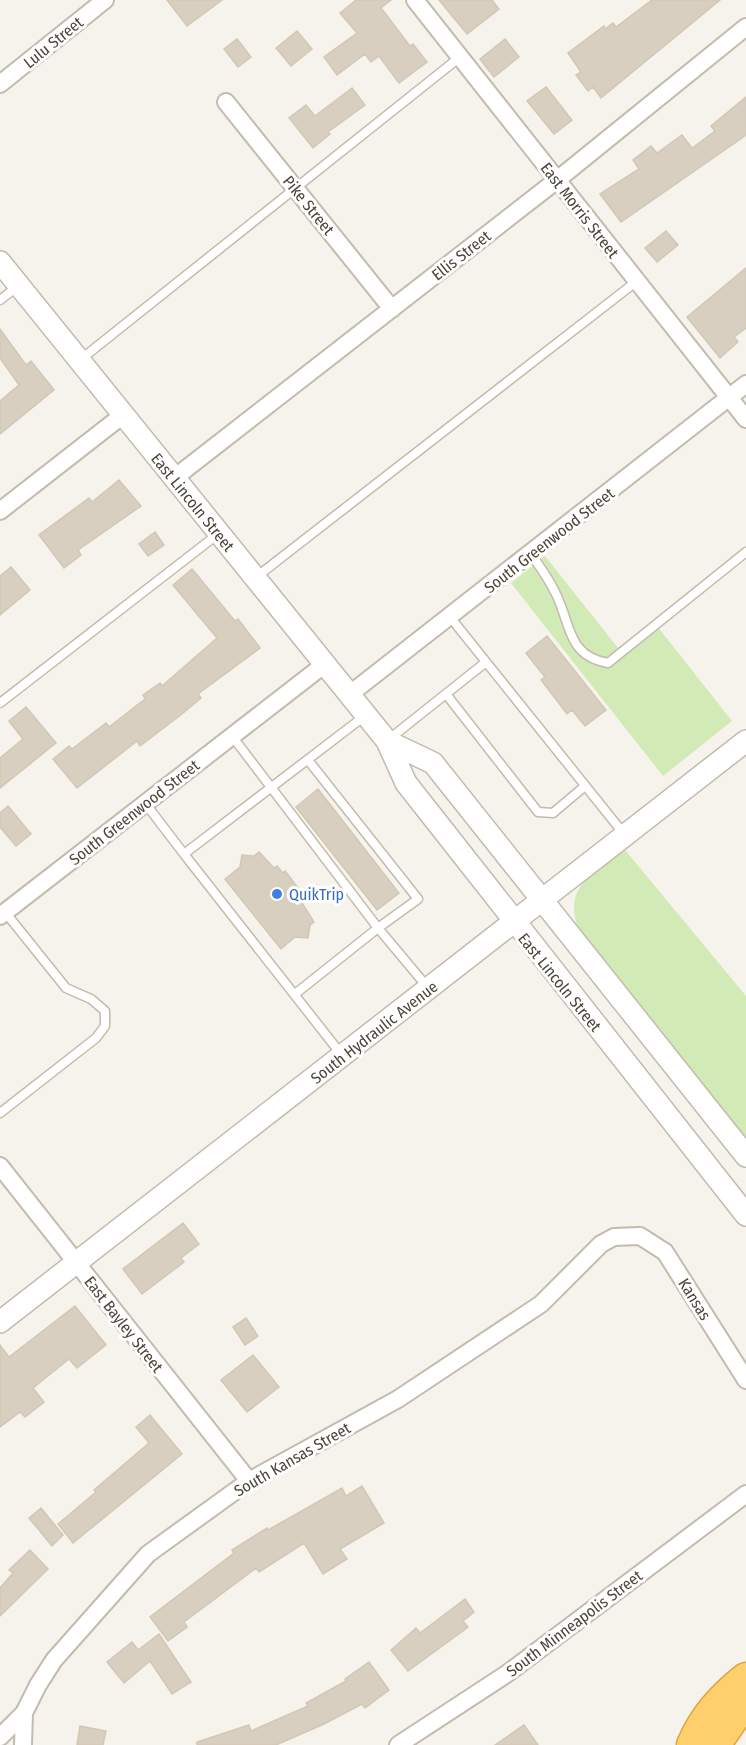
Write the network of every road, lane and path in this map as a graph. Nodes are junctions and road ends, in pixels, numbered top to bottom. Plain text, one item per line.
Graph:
1 (105, 0) edge
2 (415, 0) edge
3 (746, 27) edge
4 (460, 57) junction
5 (0, 84) edge
6 (226, 102) dead end
7 (557, 180) junction
8 (295, 188) junction
9 (0, 262) edge
10 (637, 282) junction
11 (19, 285) junction
12 (0, 300) edge
13 (392, 309) junction
14 (79, 360) junction
15 (746, 384) edge
16 (729, 398) junction
17 (123, 416) junction
18 (746, 419) edge
19 (173, 479) junction
20 (0, 511) edge
21 (218, 533) junction
22 (746, 552) edge
23 (531, 554) junction
24 (255, 579) junction
25 (450, 617) junction
26 (486, 662) junction
27 (325, 664) junction
28 (350, 694) junction
29 (446, 694) junction
30 (0, 703) edge
31 (366, 715) junction
32 (232, 736) junction
33 (387, 741) junction
34 (746, 741) edge
35 (308, 760) junction
36 (585, 786) junction
37 (270, 788) junction
38 (145, 803) junction
39 (625, 836) junction
40 (184, 854) junction
41 (542, 900) junction
42 (2, 914) edge
43 (513, 923) junction
44 (378, 928) junction
45 (430, 989) junction
46 (295, 994) junction
47 (343, 1056) junction
48 (0, 1113) edge
49 (746, 1156) edge
50 (0, 1166) edge
51 (746, 1215) edge
52 (629, 1236) joint
53 (76, 1263) junction
54 (0, 1322) edge
55 (746, 1380) edge
56 (249, 1481) junction
57 (746, 1494) edge
58 (746, 1678) edge
59 (746, 1706) edge
60 (24, 1713) junction
61 (0, 1737) edge
62 (23, 1745) edge
63 (398, 1745) edge
64 (692, 1745) edge
65 (715, 1745) edge

1 - 5 street, Lulu Street
2 - 4 street, East Morris Street
3 - 7 street, Ellis Street
4 - 7 street, East Morris Street
4 - 8 lane
6 - 8 street, Pike Street
7 - 10 street, East Morris Street
7 - 13 street, Ellis Street
8 - 13 street, Pike Street
8 - 14 lane
9 - 11 street, East Lincoln Street
10 - 16 street, East Morris Street
10 - 24 lane
11 - 12 lane
11 - 14 street, East Lincoln Street
13 - 19 street, Ellis Street
14 - 17 street, East Lincoln Street
15 - 16 street, South Greenwood Street
16 - 18 street, East Morris Street
16 - 23 street, South Greenwood Street
17 - 19 street, East Lincoln Street
17 - 20 street
19 - 21 street, East Lincoln Street
21 - 24 street, East Lincoln Street
21 - 30 lane
22 - 23 lane
23 - 25 street, South Greenwood Street
24 - 27 street, East Lincoln Street
25 - 26 lane
25 - 28 street, South Greenwood Street
26 - 29 lane
26 - 36 lane
27 - 28 street, East Lincoln Street
27 - 32 street, South Greenwood Street
28 - 31 street, East Lincoln Street
29 - 33 lane
29 - 36 lane
31 - 33 street, East Lincoln Street
31 - 35 lane
32 - 37 lane
32 - 38 street, South Greenwood Street
33 - 41 street, East Lincoln Street
33 - 43 street, East Lincoln Street
34 - 39 street, South Hydraulic Avenue
35 - 37 lane
35 - 44 lane
36 - 39 lane
37 - 40 lane
37 - 44 lane
38 - 40 lane
38 - 42 street, South Greenwood Street
39 - 41 street, South Hydraulic Avenue
40 - 46 lane
41 - 43 street, South Hydraulic Avenue
41 - 49 street, East Lincoln Street
42 - 48 lane
43 - 45 street, South Hydraulic Avenue
43 - 51 street, East Lincoln Street
44 - 45 lane
44 - 46 lane
45 - 47 street, South Hydraulic Avenue
46 - 47 lane
47 - 53 street, South Hydraulic Avenue
50 - 53 street, East Bayley Street
52 - 55 street, Kansas
52 - 56 street, South Kansas Street
53 - 54 street, South Hydraulic Avenue
53 - 56 street, East Bayley Street
56 - 60 street, South Kansas Street
57 - 63 street, South Minneapolis Street
58 - 64 highway
59 - 65 highway
60 - 61 street
60 - 62 street, South Kansas Street

